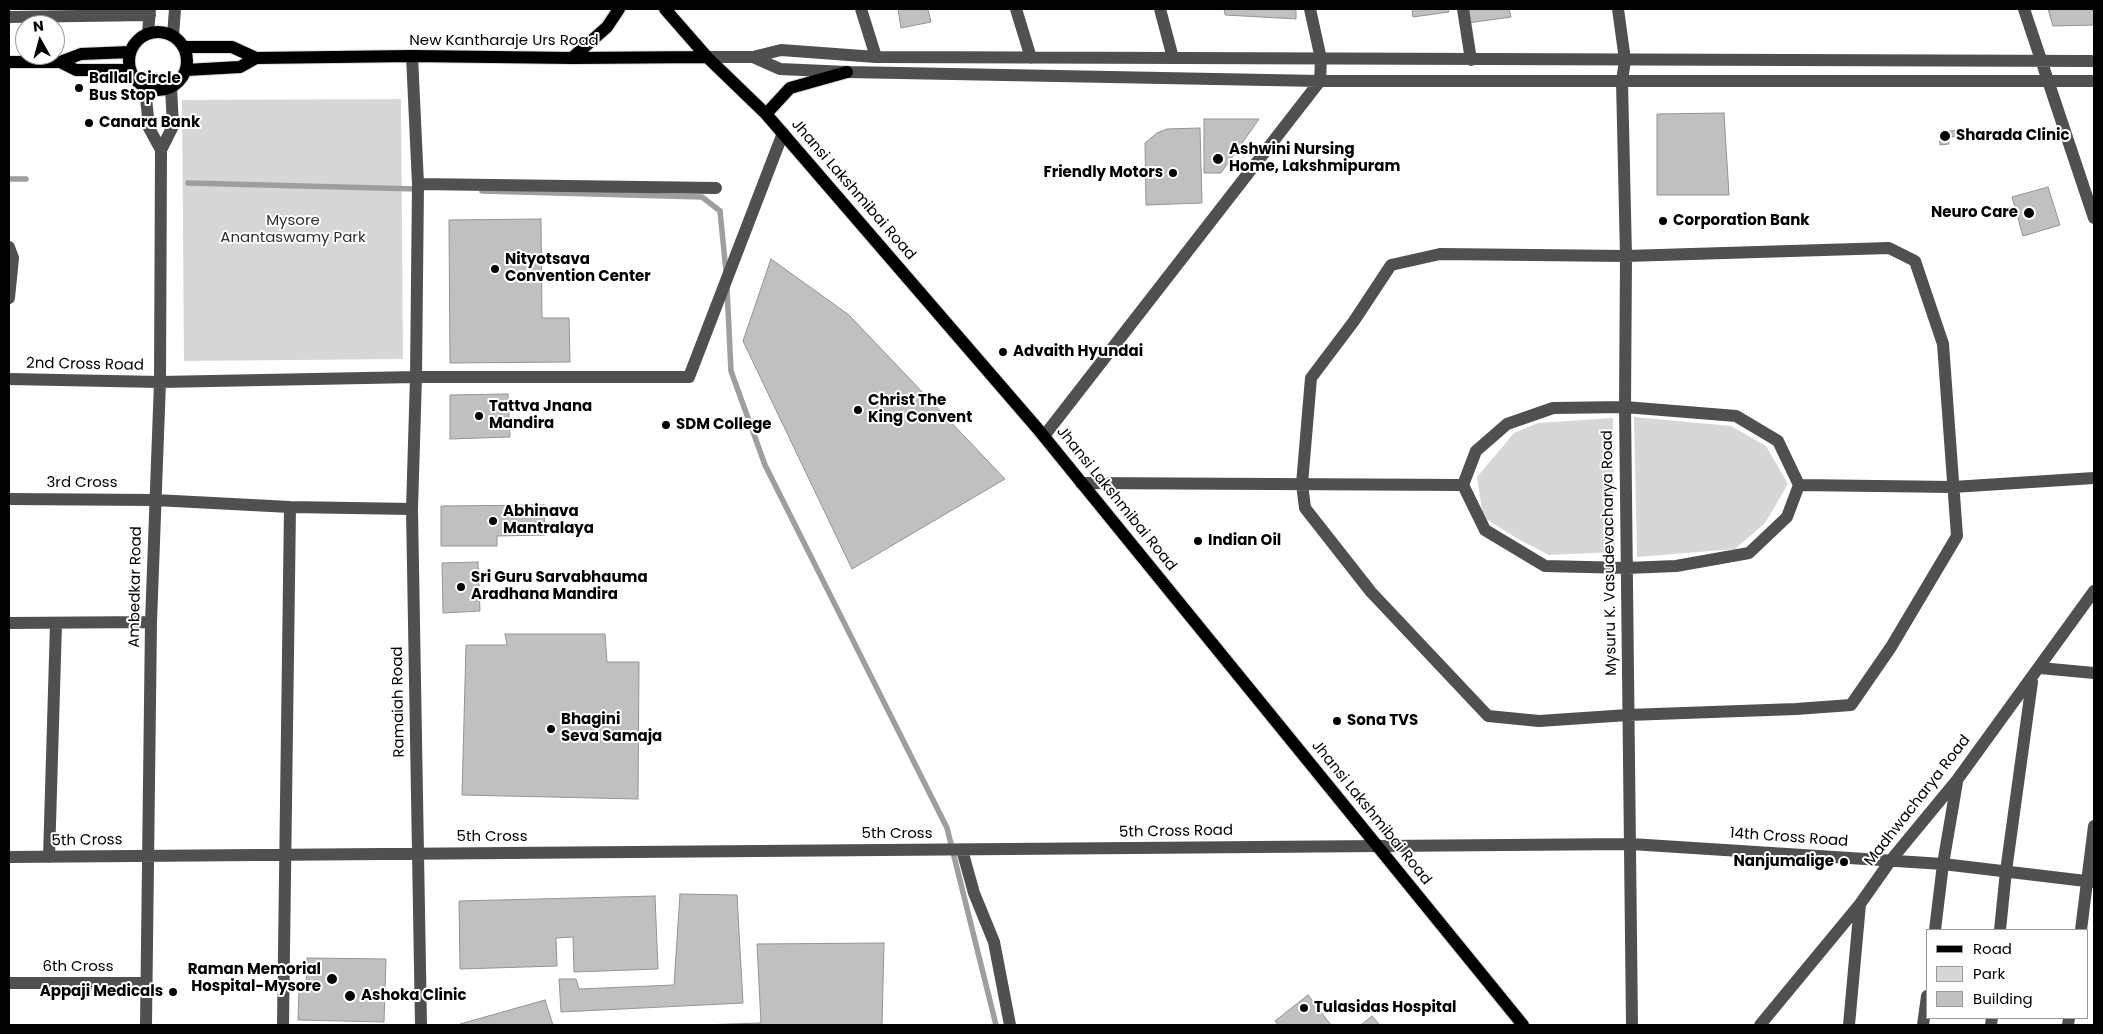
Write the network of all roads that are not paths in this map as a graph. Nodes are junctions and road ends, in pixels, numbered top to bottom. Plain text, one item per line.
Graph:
1 (175, 9) edge
2 (619, 9) edge
3 (665, 9) edge
4 (861, 9) edge
5 (1016, 9) edge
6 (1160, 9) edge
7 (1310, 9) edge
8 (1463, 9) edge
9 (1618, 9) edge
10 (2024, 9) edge
11 (150, 12) edge
12 (9, 16) edge
13 (148, 33) junction
14 (173, 36) junction
15 (184, 47) junction
16 (130, 52) junction
17 (412, 56) junction
18 (707, 57) junction
19 (753, 57) junction
20 (876, 57) junction
21 (256, 58) junction
22 (572, 58) junction
23 (1031, 58) junction
24 (1172, 58) junction
25 (1321, 59) junction
26 (65, 60) edge
27 (1471, 60) junction
28 (1625, 60) junction
29 (2094, 61) edge
30 (2042, 62) junction
31 (65, 64) edge
32 (130, 70) junction
33 (186, 70) junction
34 (847, 72) junction
35 (1320, 81) junction
36 (1622, 81) junction
37 (2049, 82) junction
38 (2094, 82) edge
39 (144, 87) junction
40 (170, 88) junction
41 (766, 114) junction
42 (783, 133) junction
43 (161, 150) junction
44 (418, 184) junction
45 (716, 188) dead end
46 (2094, 218) edge
47 (9, 247) edge
48 (1626, 256) junction
49 (9, 298) edge
50 (416, 377) junction
51 (9, 379) edge
52 (160, 382) junction
53 (1624, 407) junction
54 (1044, 436) junction
55 (2094, 478) edge
56 (1082, 483) junction
57 (1302, 484) junction
58 (1463, 485) junction
59 (1799, 485) junction
60 (1952, 487) junction
61 (9, 499) edge
62 (155, 500) junction
63 (290, 507) junction
64 (412, 509) junction
65 (1627, 568) junction
66 (2094, 591) edge
67 (151, 622) junction
68 (9, 623) edge
69 (56, 624) junction
70 (2040, 668) junction
71 (2094, 673) edge
72 (2032, 679) junction
73 (1628, 714) junction
74 (1957, 780) junction
75 (2094, 826) edge
76 (1630, 844) junction
77 (1377, 846) junction
78 (962, 850) junction
79 (975, 850) joint
80 (418, 854) junction
81 (284, 855) junction
82 (148, 856) junction
83 (9, 857) edge
84 (49, 857) junction
85 (1891, 860) junction
86 (1942, 864) junction
87 (2006, 871) junction
88 (2091, 881) edge
89 (1860, 904) junction
90 (1935, 929) edge
91 (2000, 929) edge
92 (2082, 929) edge
93 (9, 983) edge
94 (147, 983) junction
95 (1926, 1003) edge
96 (146, 1025) edge
97 (284, 1025) edge
98 (421, 1025) edge
99 (1010, 1025) edge
100 (1523, 1025) edge
101 (1632, 1025) edge
102 (1760, 1025) edge
103 (1849, 1025) edge
104 (1923, 1025) edge

1 - 14 street
2 - 22 main road
3 - 18 main road, Jhansi Lakshmibai Road
4 - 20 street
5 - 23 street
6 - 24 street
7 - 25 street
8 - 27 street
9 - 28 street, Mysuru K. Vasudevacharya Road
10 - 30 street
11 - 12 street
11 - 13 street
13 - 14 main road
13 - 16 main road
14 - 15 main road
15 - 21 main road, New Kantharaje Urs Road
15 - 33 main road
16 - 26 main road
16 - 32 main road
17 - 21 main road, New Kantharaje Urs Road
17 - 22 main road, New Kantharaje Urs Road
17 - 44 street, Ramaiah Road
18 - 19 street, New Kantharaje Urs Road
18 - 22 main road, New Kantharaje Urs Road
18 - 41 main road, Jhansi Lakshmibai Road
19 - 20 street
19 - 34 street
20 - 23 street
21 - 33 main road, New Kantharaje Urs Road
23 - 24 street
24 - 25 street
25 - 27 street
25 - 35 street
27 - 28 street
28 - 30 street
28 - 36 street, Mysuru K. Vasudevacharya Road
29 - 30 street
30 - 37 street
31 - 32 main road
32 - 39 main road
33 - 40 main road
34 - 35 street
34 - 41 main road
35 - 36 street
35 - 54 street
36 - 37 street
36 - 48 street, Mysuru K. Vasudevacharya Road
37 - 38 street
37 - 46 street
39 - 40 main road
39 - 43 street, Ambedkar Road
40 - 43 street, Ambedkar Road
41 - 42 main road, Jhansi Lakshmibai Road
42 - 50 street, 2nd Cross Road
42 - 54 main road, Jhansi Lakshmibai Road
43 - 52 street, Ambedkar Road
44 - 45 street
44 - 50 street, Ramaiah Road
47 - 49 street
48 - 53 street, Mysuru K. Vasudevacharya Road
48 - 57 street
48 - 60 street
50 - 52 street, 2nd Cross Road
50 - 64 street, Ramaiah Road
51 - 52 street, 2nd Cross Road
52 - 62 street, Ambedkar Road
53 - 58 street
53 - 59 street
53 - 65 street, Mysuru K. Vasudevacharya Road
54 - 56 main road, Jhansi Lakshmibai Road
55 - 60 street
56 - 57 street
56 - 77 main road, Jhansi Lakshmibai Road
57 - 58 street
57 - 73 street
58 - 65 street
59 - 60 street
59 - 65 street
60 - 73 street
61 - 62 street, 3rd Cross
62 - 63 street, 3rd Cross
62 - 67 street, Ambedkar Road
63 - 64 street, 3rd Cross
63 - 81 street
64 - 80 street, Ramaiah Road
65 - 73 street, Mysuru K. Vasudevacharya Road
66 - 70 street, Madhwacharya Road
67 - 69 street
67 - 82 street, Ambedkar Road
68 - 69 street
69 - 84 street
70 - 71 street
70 - 72 street, Madhwacharya Road
72 - 74 street, Madhwacharya Road
72 - 87 street
73 - 76 street, Mysuru K. Vasudevacharya Road
74 - 85 street, Madhwacharya Road
74 - 86 street
75 - 88 street
76 - 77 street, 14th Cross Road
76 - 85 street, 14th Cross Road
76 - 101 street, Mysuru K. Vasudevacharya Road
77 - 79 street, 5th Cross Road
77 - 100 main road, Jhansi Lakshmibai Road
78 - 79 street, 5th Cross
78 - 80 street, 5th Cross
78 - 99 street
80 - 81 street, 5th Cross
80 - 98 street, Ramaiah Road
81 - 82 street, 5th Cross
81 - 97 street
82 - 84 street, 5th Cross
82 - 94 street, Ambedkar Road
83 - 84 street, 5th Cross
85 - 86 street, 14th Cross Road
85 - 89 street, Madhwacharya Road
86 - 87 street, 14th Cross Road
86 - 90 street
87 - 88 street, 14th Cross Road
87 - 91 street
88 - 92 street
89 - 102 street, Madhwacharya Road
89 - 103 street
93 - 94 street, 6th Cross
94 - 96 street, Ambedkar Road
95 - 104 street

